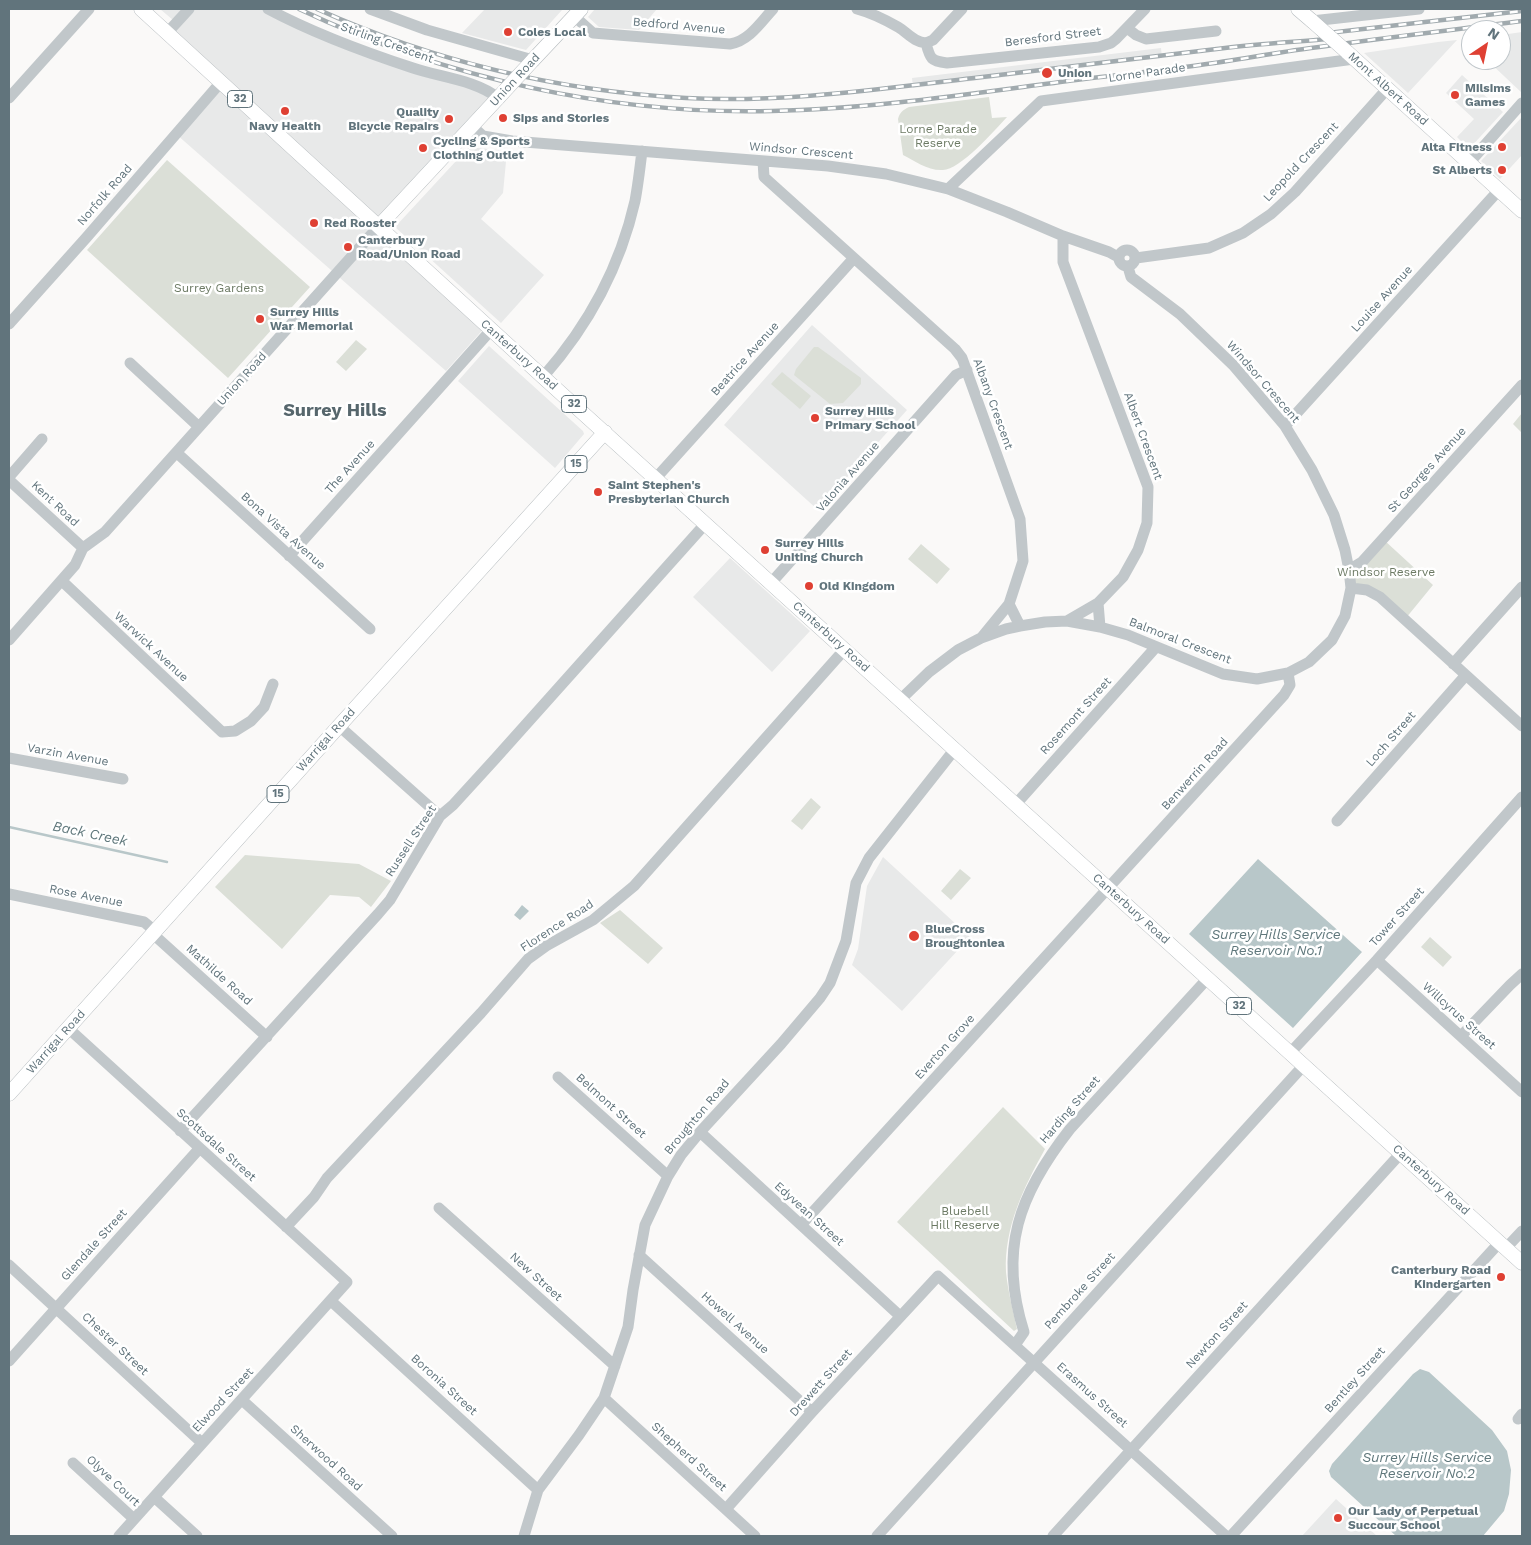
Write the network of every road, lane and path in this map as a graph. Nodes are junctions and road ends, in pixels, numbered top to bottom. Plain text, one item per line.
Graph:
1 (89, 9) edge
2 (141, 9) edge
3 (189, 9) edge
4 (268, 9) edge
5 (370, 9) edge
6 (774, 9) edge
7 (857, 9) edge
8 (962, 9) edge
9 (1146, 9) edge
10 (1298, 9) edge
11 (1419, 9) edge
12 (579, 11) edge
13 (1312, 21) junction
14 (1127, 28) junction
15 (1216, 31) dead end
16 (167, 33) junction
17 (926, 43) junction
18 (1351, 55) junction
19 (533, 60) junction
20 (221, 82) junction
21 (1387, 89) junction
22 (9, 98) edge
23 (498, 98) junction
24 (1522, 103) edge
25 (472, 126) junction
26 (642, 151) junction
27 (763, 161) junction
28 (1469, 163) junction
29 (948, 189) junction
30 (1499, 190) junction
31 (1522, 210) edge
32 (379, 226) junction
33 (1063, 236) junction
34 (1118, 257) junction
35 (854, 258) junction
36 (1136, 258) junction
37 (1128, 267) junction
38 (9, 324) edge
39 (492, 330) junction
40 (130, 363) dead end
41 (967, 370) junction
42 (543, 376) junction
43 (1522, 385) edge
44 (1285, 426) junction
45 (199, 427) junction
46 (605, 432) junction
47 (42, 439) dead end
48 (177, 453) junction
49 (9, 478) edge
50 (656, 478) junction
51 (706, 523) junction
52 (83, 548) junction
53 (289, 556) junction
54 (1349, 570) junction
55 (62, 581) junction
56 (771, 583) junction
57 (1522, 587) edge
58 (1351, 588) junction
59 (1098, 602) junction
60 (1009, 604) junction
61 (1067, 621) junction
62 (1020, 626) junction
63 (1100, 627) junction
64 (370, 629) dead end
65 (981, 638) junction
66 (9, 640) edge
67 (1156, 647) junction
68 (845, 649) junction
69 (1453, 664) junction
70 (1288, 673) junction
71 (1466, 675) junction
72 (274, 684) dead end
73 (900, 700) junction
74 (339, 726) junction
75 (1522, 726) edge
76 (955, 749) junction
77 (9, 758) edge
78 (123, 779) dead end
79 (1522, 797) edge
80 (1016, 804) junction
81 (440, 816) junction
82 (1337, 821) dead end
83 (1109, 888) junction
84 (9, 894) edge
85 (154, 932) junction
86 (1377, 960) junction
87 (1522, 974) edge
88 (1208, 978) junction
89 (68, 1028) junction
90 (1461, 1036) junction
91 (267, 1037) junction
92 (1290, 1053) junction
93 (1304, 1065) junction
94 (558, 1077) dead end
95 (1522, 1092) edge
96 (9, 1094) edge
97 (180, 1131) junction
98 (700, 1132) junction
99 (199, 1149) junction
100 (1401, 1153) junction
101 (668, 1176) junction
102 (439, 1208) dead end
103 (802, 1225) junction
104 (286, 1227) junction
105 (1522, 1231) edge
106 (1503, 1245) junction
107 (639, 1255) junction
108 (1522, 1263) edge
109 (9, 1265) edge
110 (938, 1276) joint
111 (347, 1282) joint
112 (331, 1301) junction
113 (56, 1308) junction
114 (900, 1316) junction
115 (1015, 1345) junction
116 (9, 1361) edge
117 (1034, 1362) junction
118 (615, 1366) junction
119 (604, 1398) junction
120 (242, 1400) junction
121 (812, 1412) junction
122 (202, 1443) junction
123 (1132, 1449) junction
124 (73, 1463) dead end
125 (538, 1490) junction
126 (154, 1497) junction
127 (726, 1509) junction
128 (134, 1519) junction
129 (119, 1536) edge
130 (197, 1536) edge
131 (392, 1536) edge
132 (524, 1536) edge
133 (756, 1536) edge
134 (877, 1536) edge
135 (1053, 1536) edge
136 (1226, 1536) edge
137 (1232, 1536) edge

1 - 22 street
2 - 16 main road, Canterbury Road / 32
3 - 16 street
4 - 23 street, Stirling Crescent
5 - 19 street
6 - 12 street, Bedford Avenue
7 - 17 street
8 - 17 street
9 - 14 street
10 - 13 main road, Mont Albert Road
11 - 13 street
12 - 19 main road, Union Road
13 - 18 main road, Mont Albert Road, bridge
14 - 15 street
14 - 17 street, Beresford Street
16 - 20 main road, Canterbury Road / 32
18 - 21 main road, Mont Albert Road
18 - 29 street, Lorne Parade
19 - 23 main road, Union Road, bridge
20 - 32 main road, Canterbury Road / 32
20 - 38 street, Norfolk Road
21 - 28 main road, Mont Albert Road
21 - 36 street, Leopold Crescent
23 - 25 main road, Union Road
24 - 28 street
25 - 26 street, Windsor Crescent
25 - 32 main road, Union Road
26 - 27 street, Windsor Crescent
26 - 42 street
27 - 29 street, Windsor Crescent
27 - 35 street, Albany Crescent
28 - 30 main road, Mont Albert Road
29 - 33 street, Windsor Crescent
30 - 31 main road, Mont Albert Road
30 - 44 street, Louise Avenue
32 - 39 main road, Canterbury Road / 32
32 - 45 street, Union Road
33 - 34 street, Windsor Crescent
33 - 59 street, Albert Crescent
34 - 36 street
34 - 37 street
35 - 41 street, Albany Crescent
35 - 50 street, Beatrice Avenue
36 - 37 street
37 - 44 street, Windsor Crescent
39 - 42 main road, Canterbury Road / 32
39 - 53 street, The Avenue
40 - 45 street
41 - 56 street, Valonia Avenue
41 - 60 street, Albany Crescent
42 - 46 main road, Canterbury Road / 32
43 - 54 street, St Georges Avenue
44 - 54 street, Windsor Crescent
45 - 48 street, Union Road
46 - 50 main road, Canterbury Road / 32
46 - 74 main road, Warrigal Road / 15
47 - 49 street
48 - 52 street, Union Road
48 - 53 street, Bona Vista Avenue
49 - 52 street, Kent Road
50 - 51 main road, Canterbury Road / 32
51 - 56 main road, Canterbury Road / 32
51 - 81 street, Russell Street
52 - 55 street, Union Road
53 - 64 street, Bona Vista Avenue
54 - 58 street, Windsor Crescent
55 - 66 street, Union Road
55 - 72 street, Warwick Avenue
56 - 68 main road, Canterbury Road / 32
57 - 69 street
58 - 69 street
58 - 70 street, Balmoral Crescent
59 - 61 street, Albert Crescent
59 - 63 street
60 - 62 street
60 - 65 street, Albany Crescent
61 - 62 street, Balmoral Crescent
61 - 63 street, Balmoral Crescent
62 - 65 street, Balmoral Crescent
63 - 67 street, Balmoral Crescent
65 - 73 street, Balmoral Crescent
67 - 70 street, Balmoral Crescent
67 - 80 street, Rosemont Street
68 - 73 main road, Canterbury Road / 32
68 - 104 street, Florence Road
69 - 71 street
70 - 83 street, Benwerrin Road
71 - 75 street
71 - 82 street, Loch Street
73 - 76 main road, Canterbury Road / 32
74 - 81 street
74 - 85 main road, Warrigal Road / 15
76 - 80 main road, Canterbury Road / 32
76 - 98 street, Broughton Road
77 - 78 street, Varzin Avenue
79 - 86 street, Tower Street
80 - 83 main road, Canterbury Road / 32
81 - 91 street, Russell Street
83 - 88 main road, Canterbury Road / 32
83 - 103 street, Everton Grove
84 - 85 street, Rose Avenue
85 - 89 main road, Warrigal Road / 15
85 - 91 street, Mathilde Road
86 - 90 street, Willcyrus Street
86 - 92 street, Tower Street
87 - 90 street
88 - 92 main road, Canterbury Road / 32
88 - 115 street, Harding Street
89 - 96 main road, Warrigal Road / 15
89 - 97 street, Scottsdale Street
90 - 95 street, Willcyrus Street
91 - 97 street, Russell Street
92 - 93 main road, Canterbury Road / 32
93 - 100 main road, Canterbury Road / 32
93 - 117 street, Pembroke Street
94 - 101 street, Belmont Street
97 - 99 street, Scottsdale Street
98 - 101 street, Broughton Road
98 - 103 street, Edyvean Street
99 - 104 street, Scottsdale Street
99 - 113 street, Glendale Street
100 - 106 main road, Canterbury Road / 32
100 - 123 street, Newton Street
101 - 107 street, Broughton Road
102 - 118 street, New Street
103 - 114 street, Edyvean Street
104 - 111 street, Scottsdale Street
105 - 106 street, Bentley Street
106 - 108 main road, Canterbury Road / 32
106 - 137 street, Bentley Street
107 - 118 street, Broughton Road
107 - 121 street, Howell Avenue
109 - 113 street, Chester Street
110 - 114 street, Drewett Street
110 - 115 street, Erasmus Street
111 - 112 street, Elwood Street
112 - 120 street, Elwood Street
112 - 125 street, Boronia Street
113 - 116 street, Glendale Street
113 - 122 street, Chester Street
114 - 121 street, Drewett Street
115 - 117 street, Erasmus Street
117 - 123 street, Erasmus Street
117 - 134 street, Pembroke Street
118 - 119 street, Broughton Road
119 - 125 street, Broughton Road
119 - 127 street, Shepherd Street
120 - 122 street, Elwood Street
120 - 131 street, Sherwood Road
121 - 127 street, Drewett Street
122 - 126 street, Elwood Street
123 - 135 street, Newton Street
123 - 136 street, Erasmus Street
124 - 128 street, Olyve Court
125 - 132 street, Broughton Road
126 - 128 street, Elwood Street
126 - 130 street
127 - 133 street, Shepherd Street
128 - 129 street, Elwood Street

